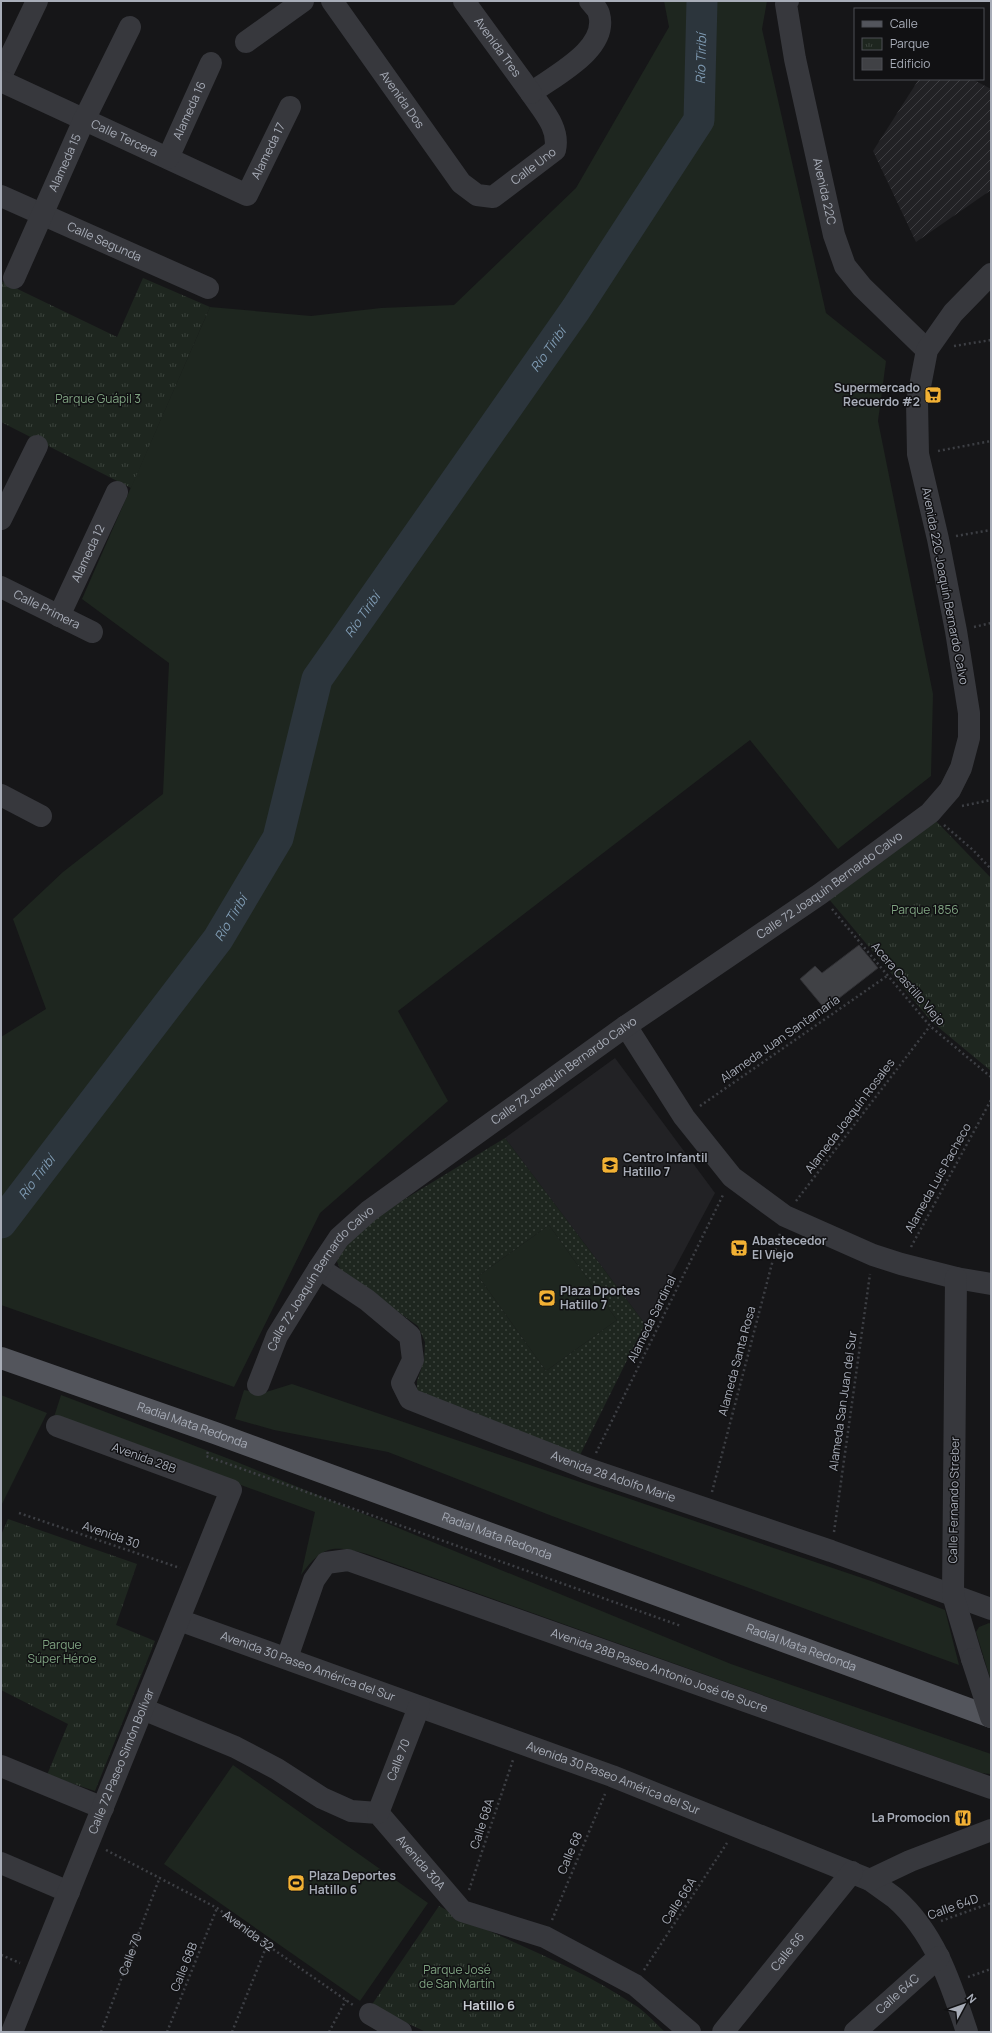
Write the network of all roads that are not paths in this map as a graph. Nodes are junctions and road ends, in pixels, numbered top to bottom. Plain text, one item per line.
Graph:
1 (37, 1) edge
2 (303, 1) edge
3 (332, 1) edge
4 (464, 1) edge
5 (590, 1) edge
6 (788, 1) edge
7 (130, 27) dead end
8 (246, 42) dead end
9 (211, 63) dead end
10 (1, 76) edge
11 (1, 81) edge
12 (531, 93) junction
13 (290, 107) dead end
14 (84, 120) junction
15 (168, 158) junction
16 (247, 194) joint
17 (477, 195) joint
18 (1, 196) edge
19 (41, 215) junction
20 (991, 274) edge
21 (14, 278) dead end
22 (208, 288) dead end
23 (927, 350) junction
24 (37, 446) dead end
25 (117, 492) dead end
26 (1, 519) edge
27 (1, 587) edge
28 (59, 616) junction
29 (92, 632) dead end
30 (1, 795) edge
31 (930, 813) joint
32 (41, 816) dead end
33 (626, 1026) junction
34 (319, 1268) junction
35 (956, 1278) junction
36 (991, 1284) edge
37 (1, 1358) edge
38 (258, 1385) dead end
39 (57, 1426) dead end
40 (231, 1490) joint
41 (953, 1595) junction
42 (991, 1609) edge
43 (179, 1620) junction
44 (287, 1658) junction
45 (419, 1707) junction
46 (143, 1709) junction
47 (991, 1717) edge
48 (1, 1766) edge
49 (991, 1788) edge
50 (103, 1808) junction
51 (378, 1813) junction
52 (991, 1830) edge
53 (1, 1863) edge
54 (861, 1876) junction
55 (69, 1892) junction
56 (940, 1957) junction
57 (370, 2014) road end
58 (12, 2032) edge
59 (401, 2032) edge
60 (690, 2032) edge
61 (723, 2032) edge
62 (855, 2032) edge
63 (968, 2032) edge

1 - 10 street
2 - 8 street
3 - 17 street, Avenida Dos
4 - 12 street, Avenida Tres
5 - 12 street
6 - 23 street, Avenida 22C
7 - 14 street, Alameda 15
9 - 15 street, Alameda 16
11 - 14 street, Calle Tercera
12 - 17 street, Calle Uno
13 - 16 street, Alameda 17
14 - 15 street, Calle Tercera
14 - 19 street, Alameda 15
15 - 16 street, Calle Tercera
18 - 19 street, Calle Segunda
19 - 21 street, Alameda 15
19 - 22 street, Calle Segunda
20 - 23 street
23 - 31 street, Avenida 22C Joaquín Bernardo Calvo
24 - 26 street
25 - 28 street, Alameda 12
27 - 28 street, Calle Primera
28 - 29 street, Calle Primera
30 - 32 street
31 - 33 street, Calle 72 Joaquín Bernardo Calvo
33 - 34 street, Calle 72 Joaquín Bernardo Calvo
33 - 35 street
34 - 38 street, Calle 72 Joaquín Bernardo Calvo
34 - 41 street, Avenida 28 Adolfo Marie
35 - 36 street
35 - 41 street, Calle Fernando Streber
37 - 47 main road, Radial Mata Redonda
39 - 40 street, Avenida 28B
40 - 43 street, Calle 72 Paseo Simón Bolívar
41 - 42 street, Avenida 28 Adolfo Marie
41 - 47 street, Calle Fernando Streber, bridge
43 - 44 street, Avenida 30 Paseo América del Sur
43 - 46 street, Calle 72 Paseo Simón Bolívar
44 - 45 street, Avenida 30 Paseo América del Sur
44 - 49 street, Avenida 28B Paseo Antonio José de Sucre
45 - 51 street, Calle 70
45 - 54 street, Avenida 30 Paseo América del Sur
46 - 50 street, Calle 72 Paseo Simón Bolívar
46 - 51 street
48 - 50 street
50 - 55 street, Calle 72 Paseo Simón Bolívar
51 - 60 street, Avenida 30A
52 - 54 street, Calle 66
53 - 55 street
54 - 56 street, Avenida 30 Paseo América del Sur
54 - 61 street, Calle 66
55 - 58 street, Calle 72 Paseo Simón Bolívar
56 - 62 street, Calle 64C
56 - 63 street, Avenida 30 Paseo América del Sur
57 - 59 street

